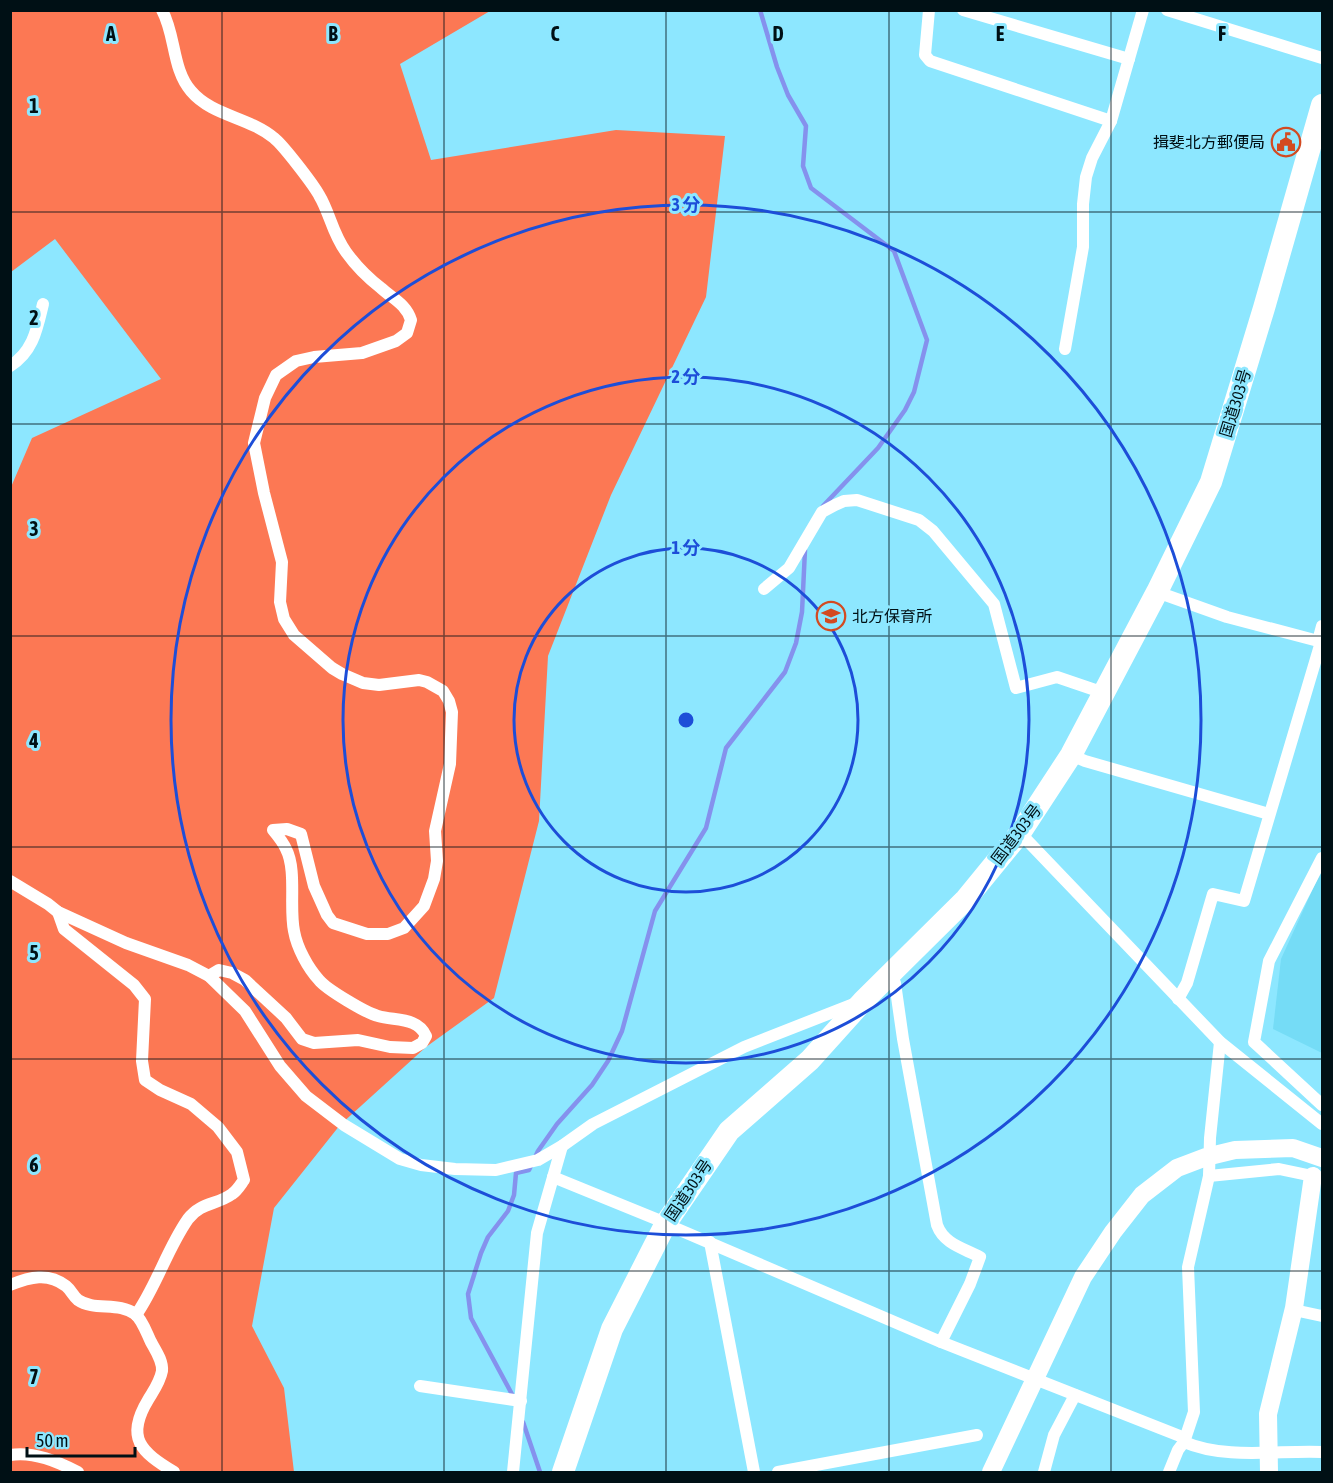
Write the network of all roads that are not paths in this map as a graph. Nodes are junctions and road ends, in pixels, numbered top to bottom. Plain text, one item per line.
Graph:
1 (162, 10) edge
2 (929, 10) edge
3 (963, 10) edge
4 (1143, 10) edge
5 (1167, 10) edge
6 (1323, 58) edge
7 (1129, 59) junction
8 (1323, 105) edge
9 (1111, 121) junction
10 (43, 304) dead end
11 (1065, 349) dead end
12 (10, 366) edge
13 (764, 589) dead end
14 (1157, 592) junction
15 (1323, 626) edge
16 (1320, 642) edge
17 (1104, 693) junction
18 (1071, 755) junction
19 (1269, 814) junction
20 (1020, 833) junction
21 (1323, 858) edge
22 (10, 881) edge
23 (58, 912) junction
24 (889, 974) junction
25 (209, 976) junction
26 (1178, 999) junction
27 (863, 1000) junction
28 (1220, 1042) junction
29 (1323, 1105) edge
30 (1323, 1124) edge
31 (562, 1146) junction
32 (1323, 1158) edge
33 (1209, 1172) junction
34 (553, 1177) junction
35 (1318, 1177) edge
36 (666, 1223) junction
37 (710, 1242) junction
38 (10, 1285) edge
39 (1293, 1310) junction
40 (136, 1315) junction
41 (1323, 1316) edge
42 (941, 1342) junction
43 (420, 1386) dead end
44 (1075, 1395) junction
45 (521, 1401) junction
46 (977, 1435) dead end
47 (1185, 1440) junction
48 (1323, 1452) edge
49 (1268, 1453) junction
50 (10, 1455) edge
51 (78, 1473) edge
52 (174, 1473) edge
53 (513, 1473) edge
54 (563, 1473) edge
55 (754, 1473) edge
56 (778, 1473) edge
57 (991, 1473) edge
58 (1044, 1473) edge
59 (1169, 1473) edge
60 (1269, 1473) edge

1 - 25 street
2 - 9 street
3 - 7 street
4 - 7 street
5 - 6 street
7 - 9 street
8 - 14 highway, 国道303号
9 - 11 street
10 - 12 street
13 - 17 street
14 - 16 street
14 - 17 highway, 国道303号
15 - 16 street
16 - 19 street
17 - 18 highway, 国道303号
18 - 19 street
18 - 20 highway, 国道303号
19 - 26 street
20 - 24 highway, 国道303号
20 - 26 street
21 - 29 street
22 - 23 street
23 - 25 street
23 - 40 street
24 - 27 highway, 国道303号
24 - 42 street
25 - 31 street
26 - 28 street
27 - 31 street
27 - 36 highway, 国道303号
28 - 30 street
28 - 33 street
31 - 34 street
32 - 57 street
33 - 35 street
33 - 47 street
34 - 36 street
34 - 45 street
35 - 39 street
36 - 37 street
36 - 54 highway, 国道303号
37 - 42 street
37 - 55 street
38 - 40 street
39 - 41 street
39 - 49 street
40 - 52 street
42 - 44 street
43 - 45 street
44 - 47 street
44 - 58 street
45 - 53 street
46 - 56 street
47 - 49 street
47 - 59 street
48 - 49 street
49 - 60 street
50 - 51 street

